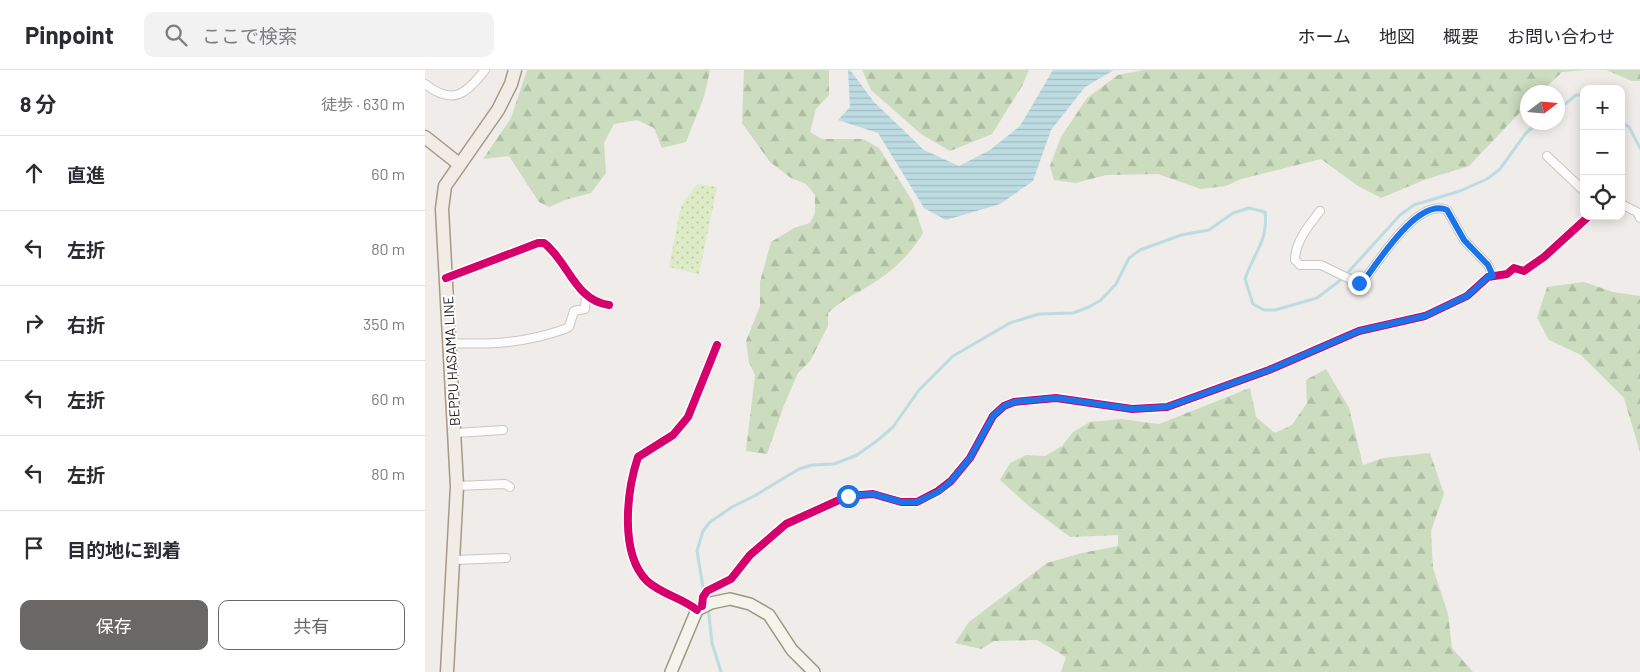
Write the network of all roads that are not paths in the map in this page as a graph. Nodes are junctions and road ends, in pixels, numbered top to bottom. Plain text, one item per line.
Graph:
1 (485, 70) edge
2 (515, 70) edge
3 (425, 84) edge
4 (425, 137) edge
5 (1547, 156) dead end
6 (459, 164) junction
7 (1580, 187) edge
8 (1625, 206) edge
9 (1320, 211) dead end
10 (1640, 218) edge
11 (1585, 220) edge
12 (1493, 276) junction
13 (446, 278) junction
14 (586, 294) junction
15 (609, 305) dead end
16 (450, 343) junction
17 (717, 345) dead end
18 (503, 430) dead end
19 (456, 433) junction
20 (457, 486) junction
21 (510, 487) dead end
22 (506, 558) dead end
23 (454, 560) junction
24 (699, 608) junction
25 (447, 672) edge
26 (671, 672) edge
27 (815, 672) edge

1 - 3 street
2 - 6 main road, BEPPU HASAMA LINE
4 - 6 main road
5 - 7 street
6 - 13 main road, BEPPU HASAMA LINE
8 - 10 street
9 - 12 street
11 - 12 street
12 - 24 street
13 - 14 street
13 - 16 main road, BEPPU HASAMA LINE
14 - 15 street
14 - 16 street
16 - 19 main road, BEPPU HASAMA LINE
17 - 24 street
18 - 19 street
19 - 20 main road, BEPPU HASAMA LINE
20 - 21 street
20 - 23 main road, BEPPU HASAMA LINE
22 - 23 street
23 - 25 main road, BEPPU HASAMA LINE
24 - 26 main road
24 - 27 main road

